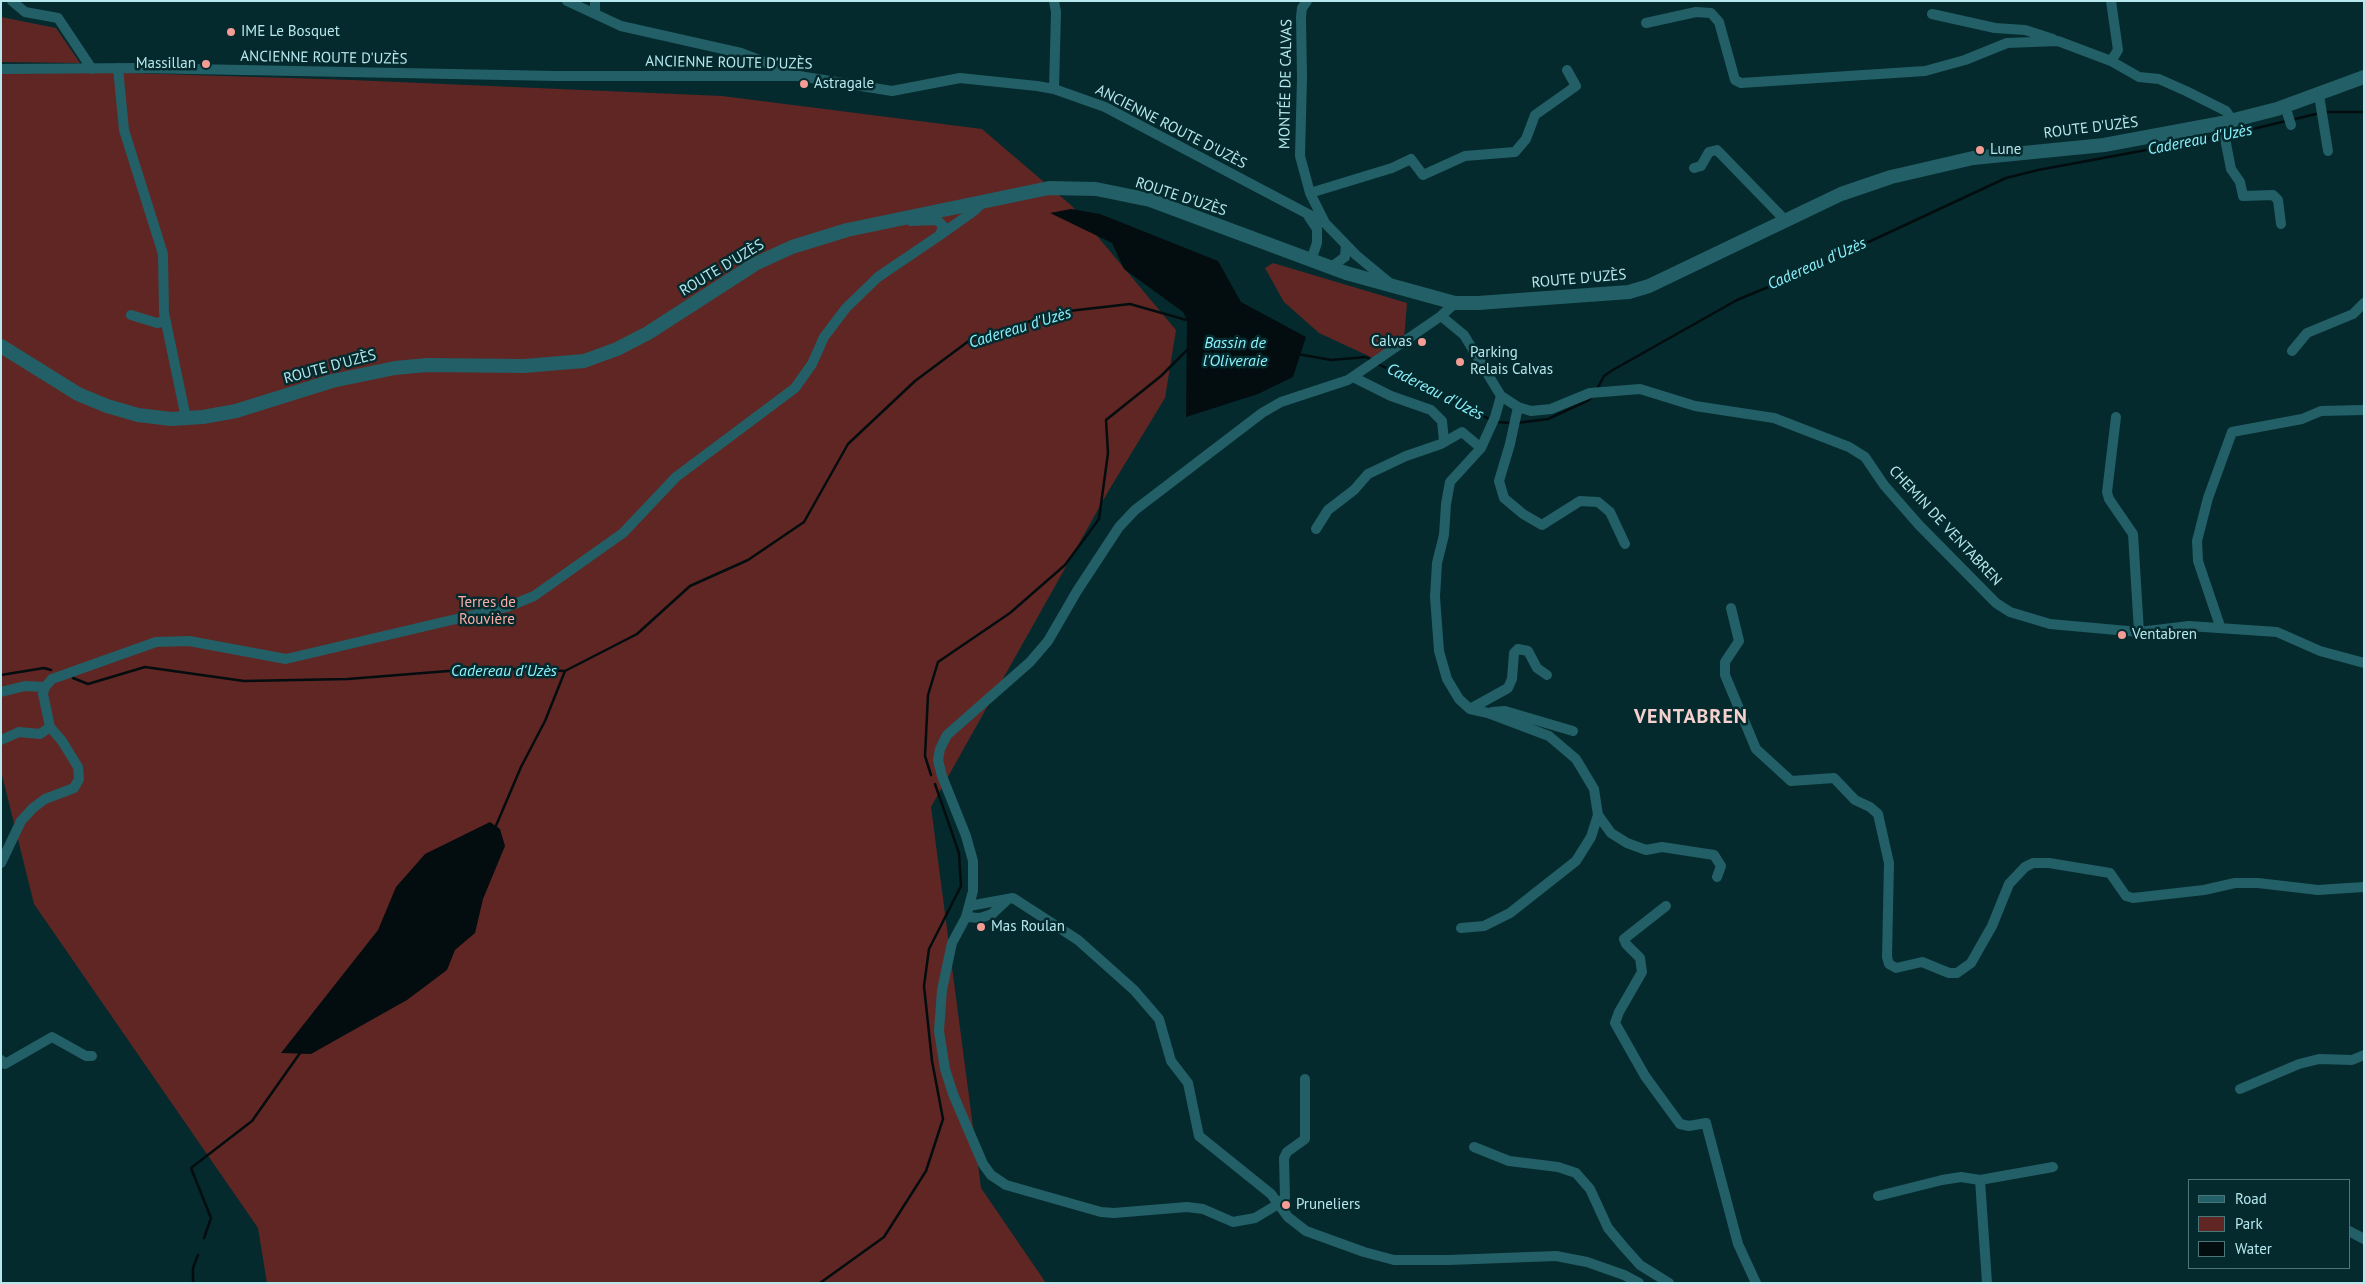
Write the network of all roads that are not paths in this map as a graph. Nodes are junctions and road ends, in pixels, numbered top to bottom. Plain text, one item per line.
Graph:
1 (12, 1) edge
2 (567, 1) edge
3 (595, 1) edge
4 (1054, 1) edge
5 (1306, 1) edge
6 (2111, 1) edge
7 (595, 14) junction
8 (1932, 14) dead end
9 (1646, 23) dead end
10 (2058, 41) junction
11 (2111, 61) junction
12 (118, 68) junction
13 (1, 69) edge
14 (92, 69) junction
15 (1567, 70) dead end
16 (799, 76) junction
17 (2364, 77) edge
18 (1054, 89) junction
19 (2318, 107) junction
20 (2286, 110) junction
21 (2226, 124) junction
22 (2291, 125) dead end
23 (2328, 151) dead end
24 (1694, 168) dead end
25 (1310, 193) junction
26 (984, 201) junction
27 (954, 206) junction
28 (1307, 214) junction
29 (1785, 220) junction
30 (889, 221) junction
31 (1324, 223) junction
32 (2280, 224) dead end
33 (955, 225) junction
34 (940, 235) junction
35 (1337, 236) junction
36 (1317, 243) junction
37 (1346, 245) junction
38 (1311, 260) junction
39 (1332, 268) junction
40 (1397, 288) junction
41 (2364, 302) edge
42 (1455, 303) junction
43 (131, 315) dead end
44 (1441, 316) junction
45 (166, 321) junction
46 (1, 346) edge
47 (2292, 351) dead end
48 (1353, 377) junction
49 (1500, 396) junction
50 (1518, 407) junction
51 (2364, 410) edge
52 (2116, 417) dead end
53 (186, 418) junction
54 (1444, 441) junction
55 (1481, 448) junction
56 (1316, 529) dead end
57 (1625, 544) dead end
58 (1731, 608) dead end
59 (2220, 626) junction
60 (2139, 632) junction
61 (2364, 663) edge
62 (1546, 675) dead end
63 (45, 688) junction
64 (1, 692) edge
65 (1470, 709) junction
66 (1488, 713) junction
67 (50, 727) junction
68 (1573, 731) dead end
69 (1, 740) edge
70 (1598, 815) junction
71 (1, 863) edge
72 (1717, 877) dead end
73 (2364, 887) edge
74 (1008, 899) junction
75 (969, 906) junction
76 (1666, 906) dead end
77 (966, 917) junction
78 (1461, 928) dead end
79 (2364, 1055) edge
80 (92, 1056) dead end
81 (1, 1060) edge
82 (1305, 1079) dead end
83 (2240, 1089) dead end
84 (1474, 1147) dead end
85 (2054, 1167) dead end
86 (1980, 1180) junction
87 (1878, 1196) dead end
88 (1280, 1203) junction
89 (2350, 1232) edge
90 (2364, 1239) edge
91 (1639, 1283) edge
92 (1669, 1283) edge
93 (1756, 1283) edge
94 (1987, 1283) edge

1 - 14 street
2 - 7 street
3 - 7 street
4 - 18 street
5 - 25 street, MONTÉE DE CALVAS
6 - 11 street
7 - 16 street
8 - 10 street
9 - 10 street
10 - 11 street
11 - 21 street
12 - 14 street, ANCIENNE ROUTE D'UZÈS
12 - 16 street, ANCIENNE ROUTE D'UZÈS
12 - 45 street
13 - 14 street, ANCIENNE ROUTE D'UZÈS
15 - 25 street
16 - 18 street, ANCIENNE ROUTE D'UZÈS
17 - 19 main road, ROUTE D'UZÈS
18 - 28 street, ANCIENNE ROUTE D'UZÈS
19 - 20 main road, ROUTE D'UZÈS
19 - 23 street
20 - 21 main road, ROUTE D'UZÈS
20 - 22 street
21 - 29 main road, ROUTE D'UZÈS
21 - 32 street
24 - 29 street
25 - 31 street, MONTÉE DE CALVAS
26 - 27 main road, ROUTE D'UZÈS
26 - 33 street
26 - 38 main road, ROUTE D'UZÈS
27 - 30 main road, ROUTE D'UZÈS
27 - 33 street
27 - 34 street
28 - 31 street, ANCIENNE ROUTE D'UZÈS
28 - 36 street
29 - 42 main road, ROUTE D'UZÈS
30 - 34 street
30 - 53 main road, ROUTE D'UZÈS
31 - 35 street, ANCIENNE ROUTE D'UZÈS
33 - 34 street
34 - 63 street
35 - 36 street
35 - 37 street, ANCIENNE ROUTE D'UZÈS
36 - 38 street
37 - 39 street
37 - 40 street, ANCIENNE ROUTE D'UZÈS
38 - 39 main road, ROUTE D'UZÈS
39 - 40 main road, ROUTE D'UZÈS
40 - 42 main road, ROUTE D'UZÈS
41 - 47 street
42 - 44 street
43 - 45 street
44 - 48 street
44 - 49 street, CHEMIN DE VENTABREN
45 - 53 street
46 - 53 main road, ROUTE D'UZÈS
48 - 54 street
48 - 75 street
49 - 50 street, CHEMIN DE VENTABREN
49 - 55 street
50 - 57 street
50 - 60 street, CHEMIN DE VENTABREN
51 - 59 street
52 - 60 street
54 - 55 street
54 - 56 street
55 - 65 street
58 - 73 street
59 - 60 street, CHEMIN DE VENTABREN
59 - 61 street, CHEMIN DE VENTABREN
62 - 65 street
63 - 64 street
63 - 67 street
65 - 66 street
66 - 68 street
66 - 70 street
67 - 69 street
67 - 71 street
70 - 72 street
70 - 78 street
74 - 75 street
74 - 77 street
74 - 88 street
75 - 77 street
76 - 93 street
77 - 88 street
79 - 83 street
80 - 81 street
82 - 88 street
84 - 92 street
85 - 86 street
86 - 87 street
86 - 94 street
88 - 91 street
89 - 90 street

